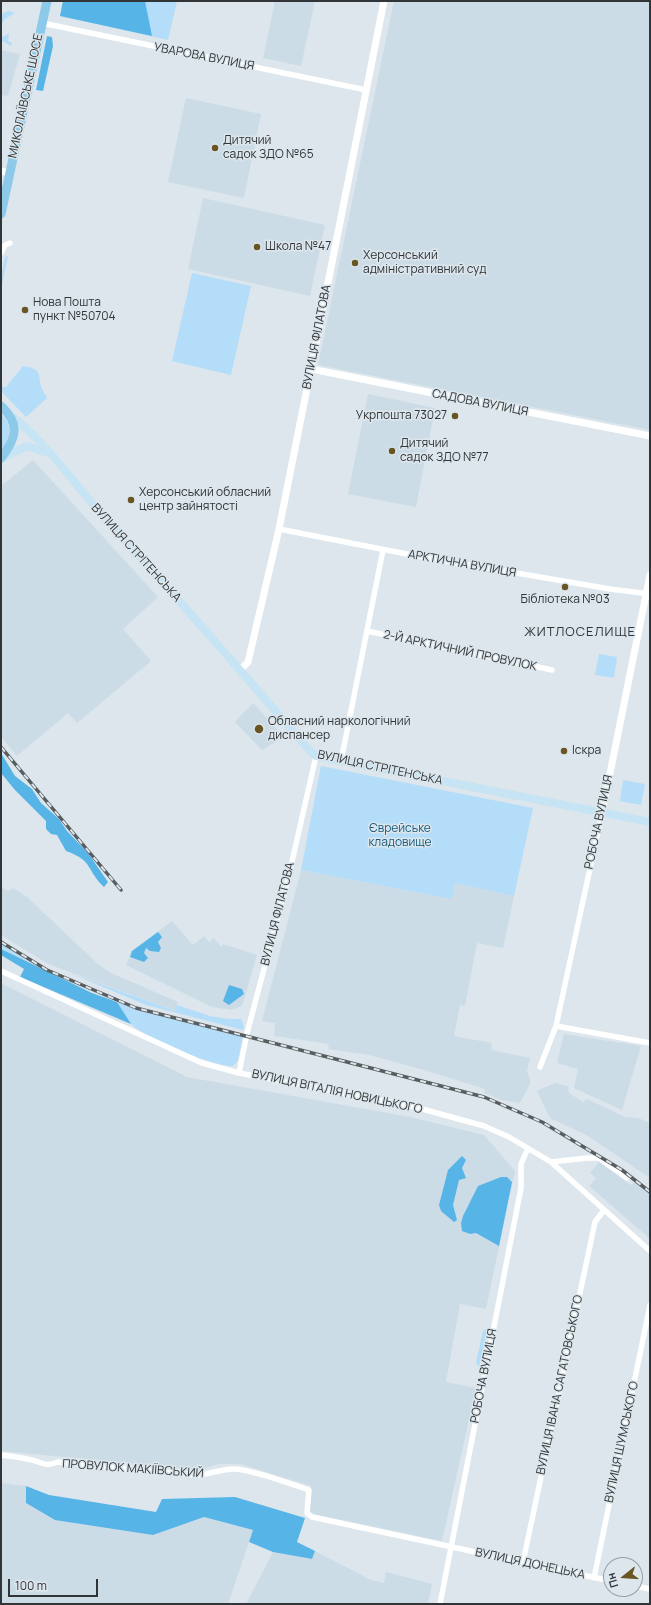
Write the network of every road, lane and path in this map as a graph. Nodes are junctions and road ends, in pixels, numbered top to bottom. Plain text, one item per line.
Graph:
1 (47, 1) edge
2 (384, 1) edge
3 (42, 23) junction
4 (366, 90) junction
5 (5, 172) edge
6 (1, 214) edge
7 (10, 243) dead end
8 (1, 253) edge
9 (311, 369) junction
10 (1, 406) edge
11 (10, 414) junction
12 (650, 436) edge
13 (50, 454) junction
14 (1, 458) edge
15 (279, 529) junction
16 (383, 550) junction
17 (650, 575) edge
18 (648, 594) edge
19 (367, 631) junction
20 (241, 669) junction
21 (552, 670) dead end
22 (316, 756) junction
23 (341, 761) junction
24 (602, 813) junction
25 (650, 822) edge
26 (1, 971) edge
27 (556, 1026) junction
28 (650, 1043) edge
29 (540, 1067) dead end
30 (240, 1073) junction
31 (528, 1148) junction
32 (551, 1162) junction
33 (627, 1178) dead end
34 (604, 1210) junction
35 (650, 1251) edge
36 (650, 1305) edge
37 (1, 1455) edge
38 (450, 1546) junction
39 (523, 1562) junction
40 (594, 1578) junction
41 (603, 1580) edge
42 (440, 1604) edge

1 - 3 main road, МИКОЛАЇВСЬКЕ ШОСЕ
2 - 4 street, ВУЛИЦЯ ФІЛАТОВА
3 - 4 street, УВАРОВА ВУЛИЦЯ
3 - 5 main road, МИКОЛАЇВСЬКЕ ШОСЕ
4 - 9 street, ВУЛИЦЯ ФІЛАТОВА
5 - 6 main road, МИКОЛАЇВСЬКЕ ШОСЕ
7 - 8 street
9 - 12 street, САДОВА ВУЛИЦЯ
9 - 15 street, ВУЛИЦЯ ФІЛАТОВА
10 - 11 main road
11 - 13 main road, ВУЛИЦЯ СТРІТЕНСЬКА
11 - 14 main road
13 - 14 main road, ВУЛИЦЯ СТРІТЕНСЬКА
13 - 20 main road, ВУЛИЦЯ СТРІТЕНСЬКА
15 - 16 street, АРКТИЧНА ВУЛИЦЯ
15 - 20 street, ВУЛИЦЯ ФІЛАТОВА
16 - 18 street, АРКТИЧНА ВУЛИЦЯ
16 - 19 street
17 - 18 street, РОБОЧА ВУЛИЦЯ
18 - 24 street, РОБОЧА ВУЛИЦЯ
19 - 21 street, 2-Й АРКТИЧНИЙ ПРОВУЛОК
19 - 23 street
20 - 22 main road, ВУЛИЦЯ СТРІТЕНСЬКА
22 - 23 main road, ВУЛИЦЯ СТРІТЕНСЬКА
22 - 30 street, ВУЛИЦЯ ФІЛАТОВА
23 - 24 main road, ВУЛИЦЯ СТРІТЕНСЬКА
24 - 25 main road, ВУЛИЦЯ СТРІТЕНСЬКА
24 - 27 street, РОБОЧА ВУЛИЦЯ
26 - 30 street, ВУЛИЦЯ ВІТАЛІЯ НОВИЦЬКОГО
27 - 28 street
27 - 29 street, РОБОЧА ВУЛИЦЯ
30 - 31 street, ВУЛИЦЯ ВІТАЛІЯ НОВИЦЬКОГО
31 - 32 street, ВУЛИЦЯ ВІТАЛІЯ НОВИЦЬКОГО
31 - 38 street, РОБОЧА ВУЛИЦЯ
32 - 33 street
32 - 34 street, ВУЛИЦЯ ВІТАЛІЯ НОВИЦЬКОГО
34 - 35 street, ВУЛИЦЯ ВІТАЛІЯ НОВИЦЬКОГО
34 - 39 street, ВУЛИЦЯ ІВАНА САГАТОВСЬКОГО
36 - 40 street, ВУЛИЦЯ ШУМСЬКОГО
37 - 38 street, ПРОВУЛОК МАКІЇВСЬКИЙ
38 - 39 street, ВУЛИЦЯ ДОНЕЦЬКА
38 - 42 street, РОБОЧА ВУЛИЦЯ
39 - 40 street, ВУЛИЦЯ ДОНЕЦЬКА
40 - 41 street, ВУЛИЦЯ ДОНЕЦЬКА

